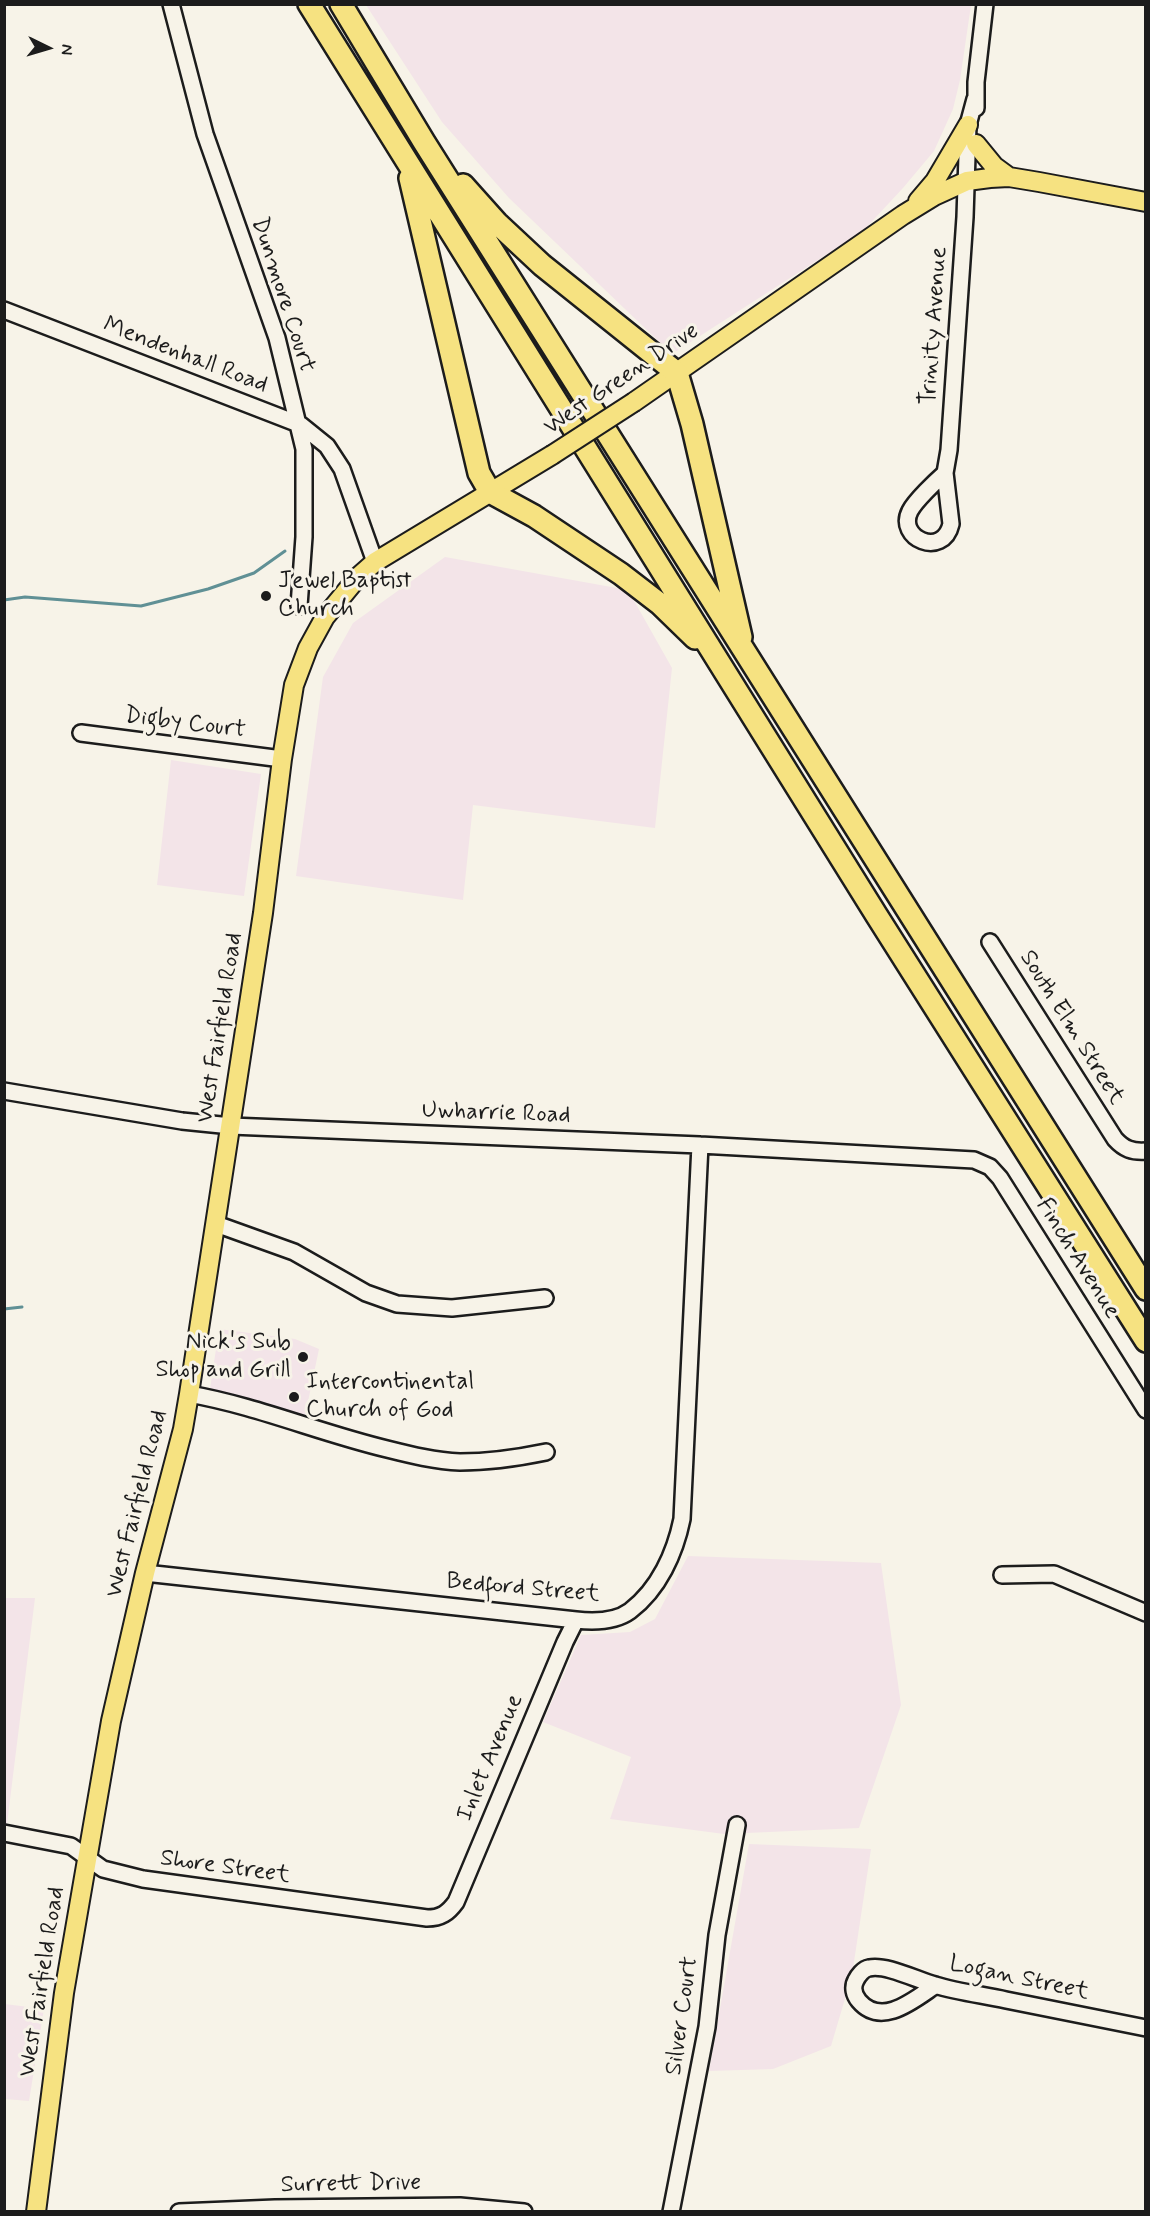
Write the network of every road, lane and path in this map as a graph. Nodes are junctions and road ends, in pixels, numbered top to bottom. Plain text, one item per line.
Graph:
1 (171, 4) edge
2 (309, 4) edge
3 (341, 4) edge
4 (985, 4) edge
5 (975, 99) junction
6 (968, 125) junction
7 (424, 142) junction
8 (976, 144) junction
9 (406, 160) junction
10 (1009, 177) junction
11 (967, 182) junction
12 (1051, 185) junction
13 (1146, 202) edge
14 (910, 211) junction
15 (4, 310) edge
16 (677, 373) junction
17 (298, 424) junction
18 (945, 473) dead end
19 (490, 492) junction
20 (375, 562) junction
21 (299, 606) dead end
22 (317, 631) joint
23 (744, 653) junction
24 (719, 662) junction
25 (81, 734) dead end
26 (282, 759) junction
27 (990, 942) dead end
28 (4, 1091) edge
29 (231, 1126) junction
30 (700, 1145) junction
31 (1146, 1151) edge
32 (987, 1165) joint
33 (216, 1224) junction
34 (1146, 1289) edge
35 (545, 1298) dead end
36 (1146, 1341) edge
37 (189, 1394) junction
38 (1146, 1410) edge
39 (546, 1452) dead end
40 (145, 1573) junction
41 (1002, 1575) dead end
42 (1146, 1613) edge
43 (576, 1620) junction
44 (737, 1826) dead end
45 (4, 1833) edge
46 (87, 1857) junction
47 (447, 1912) joint
48 (936, 1985) junction
49 (1146, 2028) edge
50 (36, 2211) edge
51 (179, 2211) edge
52 (524, 2211) edge
53 (671, 2211) edge

1 - 17 street, Dunmore Court
2 - 9 highway
3 - 7 highway
4 - 5 street, Trinity Avenue
5 - 6 street, Trinity Avenue
5 - 8 street, Trinity Avenue
6 - 11 street, Trinity Avenue
6 - 14 main road
7 - 16 highway
7 - 23 highway
8 - 10 main road
8 - 11 street, Trinity Avenue
9 - 19 highway
9 - 24 highway
10 - 11 main road, West Green Drive
10 - 12 main road, West Green Drive
11 - 12 main road, West Green Drive
11 - 14 main road, West Green Drive
11 - 18 street, Trinity Avenue
12 - 13 main road, West Green Drive
14 - 16 main road, West Green Drive
15 - 17 street, Mendenhall Road
16 - 19 main road, West Green Drive, bridge
16 - 23 highway
17 - 20 street, Mendenhall Road
17 - 21 street, Dunmore Court
19 - 20 main road, West Green Drive
19 - 24 highway
20 - 22 main road, West Green Drive
22 - 26 main road, West Fairfield Road
23 - 34 highway
24 - 36 highway
25 - 26 street, Digby Court
26 - 29 main road, West Fairfield Road
27 - 31 street, South Elm Street
28 - 29 street, Uwharrie Road
29 - 30 street, Uwharrie Road
29 - 33 main road, West Fairfield Road
30 - 32 street, Uwharrie Road
30 - 43 street, Bedford Street
32 - 38 street, Finch Avenue
33 - 35 street
33 - 37 main road, West Fairfield Road
37 - 39 street
37 - 40 main road, West Fairfield Road
40 - 43 street, Bedford Street
40 - 46 main road, West Fairfield Road
41 - 42 street
43 - 47 street, Inlet Avenue
44 - 53 street, Silver Court
45 - 46 street, Shore Street
46 - 47 street, Shore Street
46 - 50 main road, West Fairfield Road
48 - 48 street, Logan Street
48 - 49 street, Logan Street
51 - 52 street, Surrett Drive

